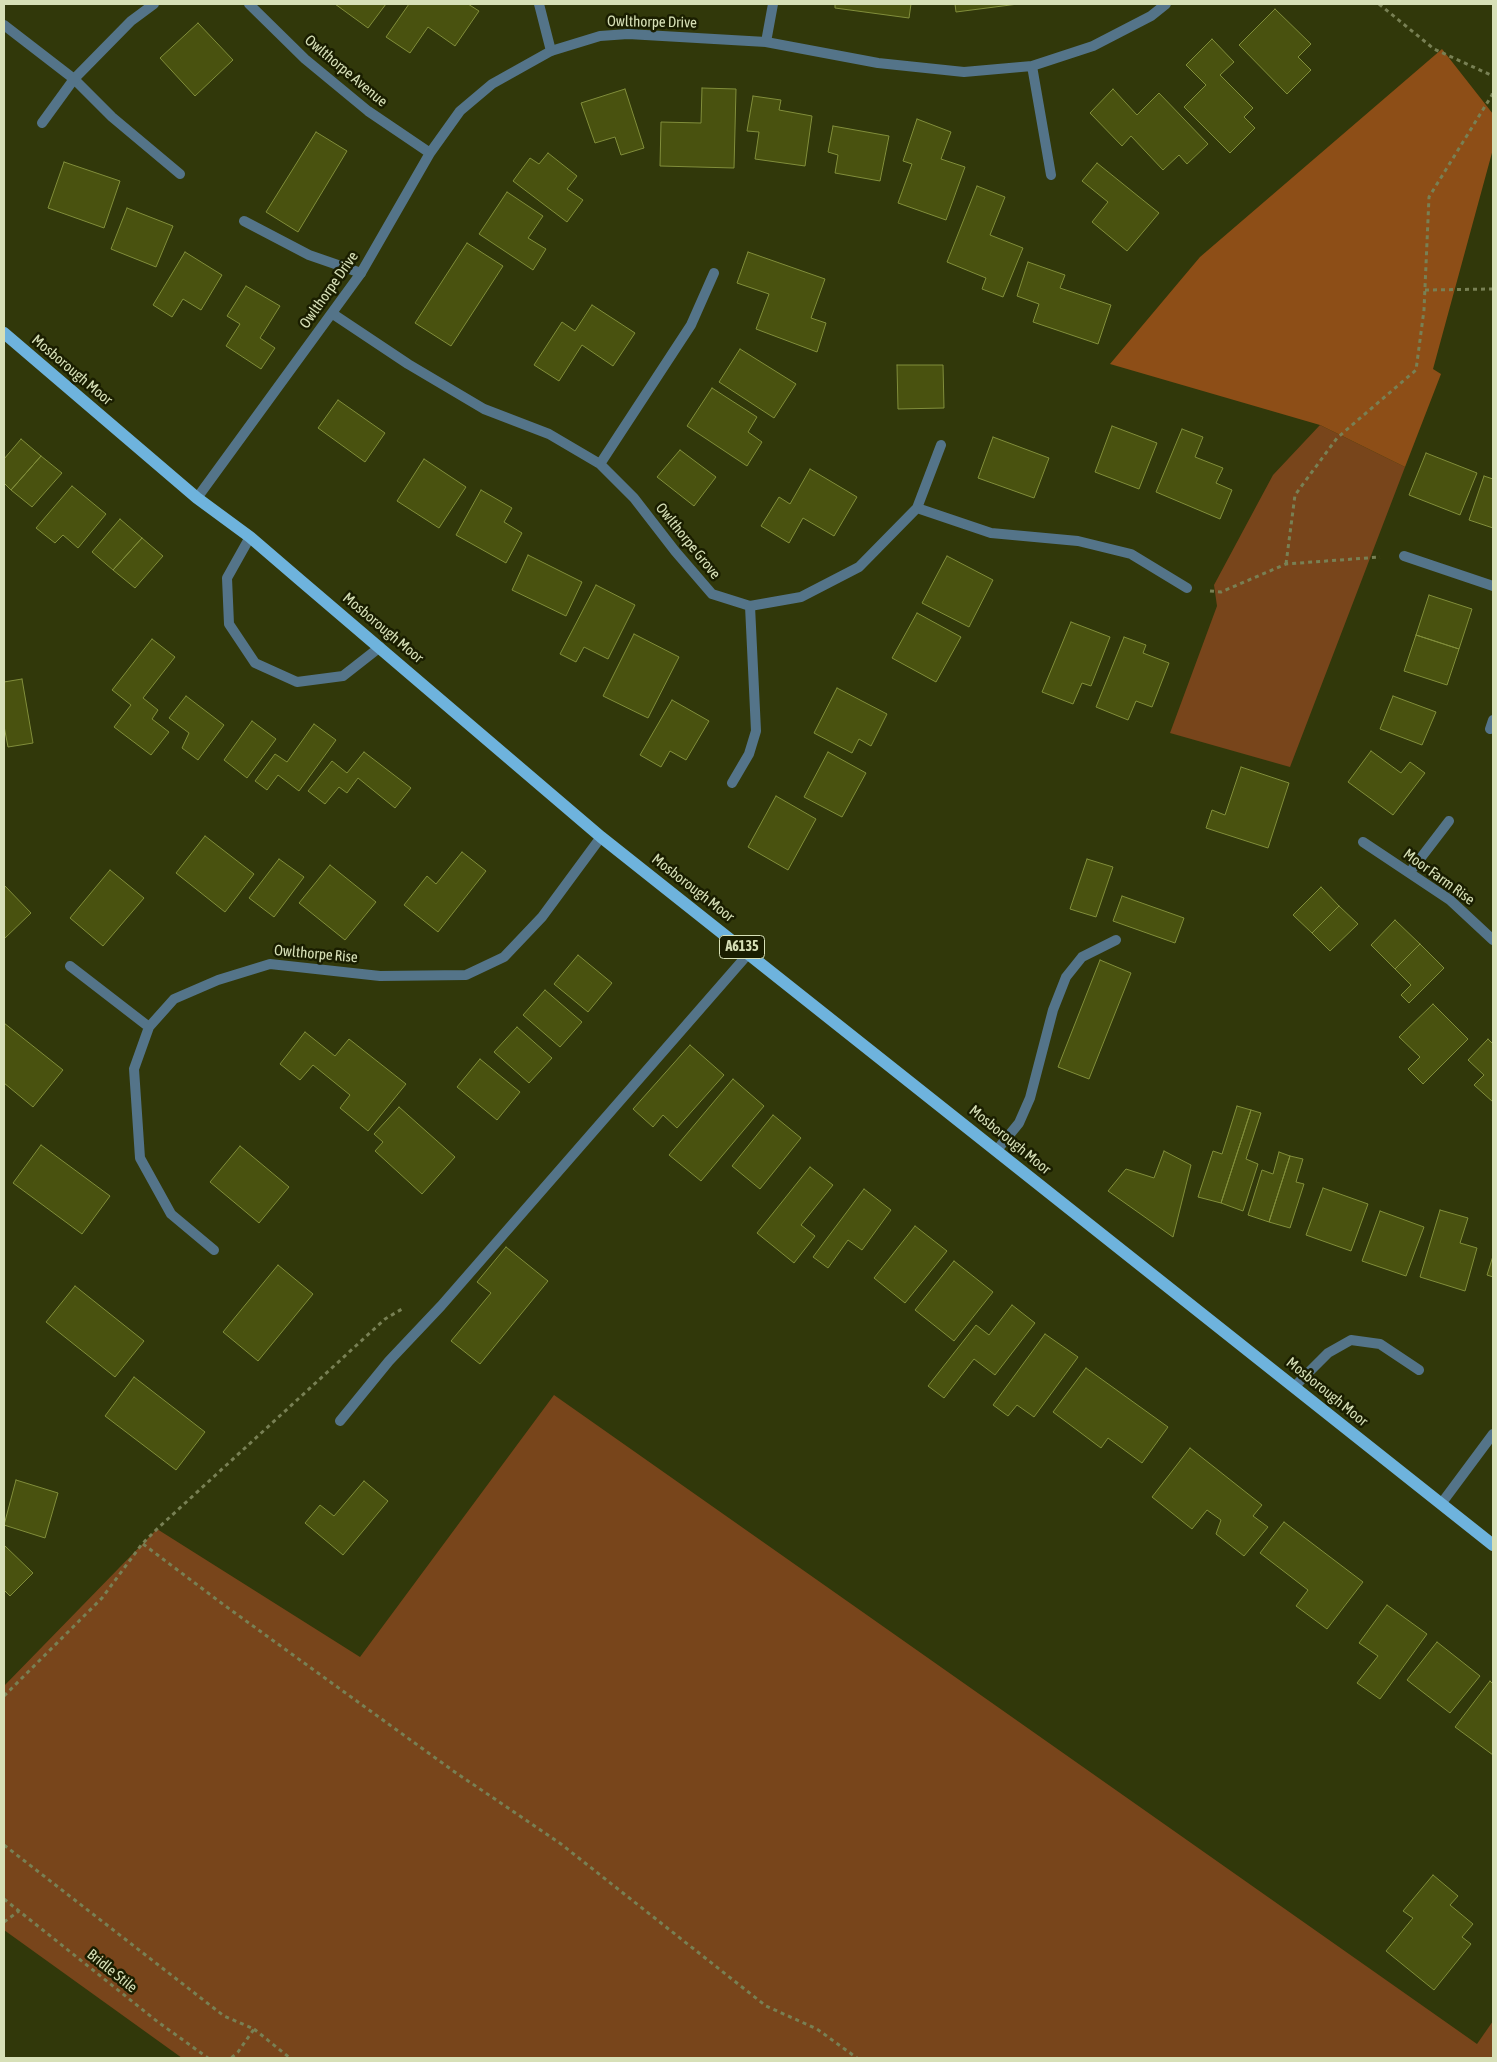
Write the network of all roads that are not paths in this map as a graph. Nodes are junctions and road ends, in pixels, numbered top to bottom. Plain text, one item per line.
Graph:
1 (154, 4) edge
2 (249, 4) edge
3 (539, 4) edge
4 (773, 4) edge
5 (1166, 4) edge
6 (4, 25) edge
7 (766, 42) junction
8 (551, 51) junction
9 (1032, 66) junction
10 (74, 79) junction
11 (42, 124) dead end
12 (430, 153) junction
13 (180, 174) dead end
14 (1051, 175) dead end
15 (244, 221) dead end
16 (361, 273) junction
17 (714, 273) dead end
18 (332, 314) junction
19 (4, 333) edge
20 (941, 445) dead end
21 (600, 464) junction
22 (197, 498) junction
23 (916, 508) junction
24 (250, 537) junction
25 (1404, 556) road end
26 (1493, 586) edge
27 (1187, 588) road end
28 (750, 606) junction
29 (380, 647) junction
30 (732, 783) dead end
31 (1450, 821) dead end
32 (601, 837) junction
33 (1363, 842) dead end
34 (1410, 872) junction
35 (1116, 940) dead end
36 (1493, 940) edge
37 (750, 953) junction
38 (70, 966) dead end
39 (148, 1027) junction
40 (997, 1150) junction
41 (214, 1250) dead end
42 (1419, 1370) dead end
43 (1294, 1387) junction
44 (340, 1421) dead end
45 (1493, 1434) edge
46 (1441, 1504) junction
47 (1493, 1545) edge

1 - 10 street
2 - 12 street, Owlthorpe Avenue
3 - 8 street
4 - 7 street
5 - 9 street, Owlthorpe Drive
6 - 10 street
7 - 8 street, Owlthorpe Drive
7 - 9 street, Owlthorpe Drive
8 - 12 street, Owlthorpe Drive
9 - 14 street
10 - 11 street
10 - 13 street
12 - 16 street, Owlthorpe Drive
15 - 16 street
16 - 18 street, Owlthorpe Drive
17 - 21 street
18 - 21 street, Owlthorpe Grove
18 - 22 street, Owlthorpe Drive
19 - 22 main road, Mosborough Moor / A6135
20 - 23 street, Owlthorpe Grove
21 - 28 street, Owlthorpe Grove
22 - 24 main road, Mosborough Moor / A6135
23 - 27 street
23 - 28 street, Owlthorpe Grove
24 - 29 main road, Mosborough Moor / A6135
24 - 29 street
25 - 26 street
28 - 30 street
29 - 32 main road, Mosborough Moor / A6135
31 - 34 street
32 - 37 main road, Mosborough Moor / A6135
32 - 39 street, Owlthorpe Rise
33 - 34 street, Moor Farm Rise
34 - 36 street, Moor Farm Rise
35 - 40 street
37 - 40 main road, Mosborough Moor / A6135
37 - 44 street
38 - 39 street
39 - 41 street, Owlthorpe Rise
40 - 43 main road, Mosborough Moor / A6135
42 - 43 street
43 - 46 main road, Mosborough Moor / A6135
45 - 46 street
46 - 47 main road, Mosborough Moor / A6135

